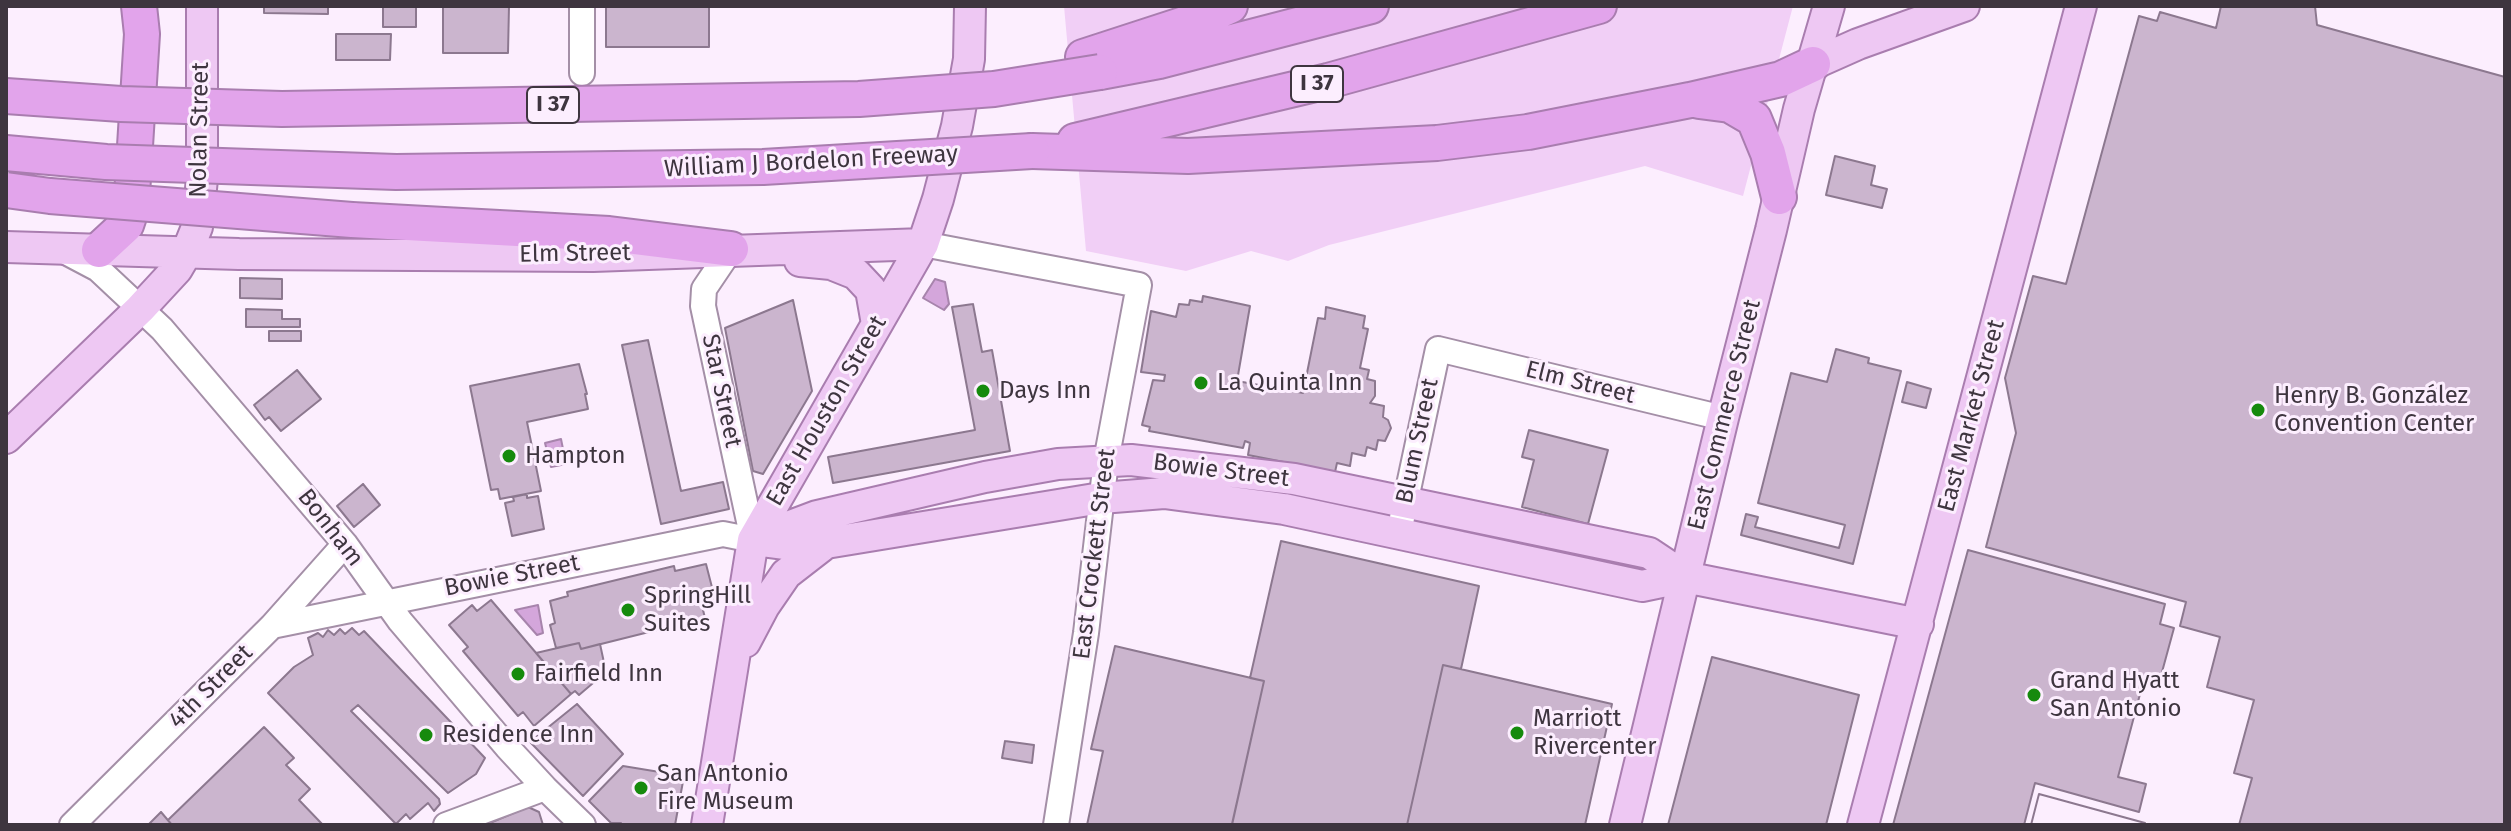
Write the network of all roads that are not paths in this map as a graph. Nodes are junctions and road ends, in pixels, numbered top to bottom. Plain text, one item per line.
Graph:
1 (139, 6) edge
2 (202, 6) edge
3 (582, 6) edge
4 (970, 6) edge
5 (1230, 6) edge
6 (1371, 6) edge
7 (1599, 6) edge
8 (1829, 6) edge
9 (1964, 6) edge
10 (2081, 6) edge
11 (1098, 62) junction
12 (1813, 64) junction
13 (582, 73) dead end
14 (6, 96) edge
15 (1690, 100) junction
16 (1032, 151) junction
17 (6, 153) edge
18 (6, 190) edge
19 (1779, 197) junction
20 (923, 244) junction
21 (6, 247) edge
22 (60, 249) junction
23 (741, 249) junction
24 (99, 250) junction
25 (187, 252) junction
26 (1139, 285) joint
27 (140, 309) junction
28 (877, 324) junction
29 (1438, 349) joint
30 (1723, 418) junction
31 (6, 438) edge
32 (1106, 461) junction
33 (1101, 498) junction
34 (1405, 502) junction
35 (1399, 533) junction
36 (753, 540) junction
37 (826, 543) junction
38 (345, 544) junction
39 (1685, 577) junction
40 (386, 601) junction
41 (1918, 624) junction
42 (272, 626) junction
43 (732, 668) junction
44 (545, 788) junction
45 (72, 825) edge
46 (446, 825) edge
47 (583, 825) edge
48 (707, 825) edge
49 (1056, 825) edge
50 (1625, 825) edge
51 (1863, 825) edge

1 - 24 highway
2 - 25 main road, Nolan Street
3 - 13 street
4 - 20 main road, East Houston Street
5 - 11 highway
6 - 11 highway, I 37
7 - 16 highway, William J Bordelon Freeway / I 37
8 - 12 main road, East Commerce Street
9 - 12 main road
10 - 41 main road, East Market Street
11 - 14 highway, I 37, bridge
12 - 15 highway
12 - 19 main road, East Commerce Street
15 - 16 highway
15 - 19 highway
16 - 17 highway, William J Bordelon Freeway / I 37, bridge
18 - 23 highway, bridge
19 - 30 main road, East Commerce Street
20 - 23 main road, Elm Street
20 - 26 street, Elm Street
20 - 28 main road, East Houston Street
21 - 22 main road, Elm Street
22 - 24 main road, Elm Street
22 - 27 street, Bonham
23 - 25 main road, Elm Street
23 - 28 main road
23 - 36 street, Star Street
24 - 25 main road, Elm Street
25 - 27 main road
26 - 32 street, East Crockett Street
27 - 31 main road
27 - 38 street, Bonham
28 - 36 main road, East Houston Street
29 - 30 street, Elm Street
29 - 34 street, Blum Street
30 - 39 main road, East Commerce Street
32 - 33 street, East Crockett Street
32 - 34 main road, Bowie Street
32 - 36 main road, Bowie Street
33 - 35 main road, Bowie Street
33 - 37 main road, Bowie Street
33 - 49 street, East Crockett Street
34 - 35 street, Blum Street
34 - 39 main road, Bowie Street
35 - 39 main road, Bowie Street
36 - 37 main road, Bowie Street
36 - 40 street, Bowie Street
36 - 43 main road, East Houston Street
37 - 43 main road
38 - 40 street, Bonham
38 - 42 street, 4th Street
39 - 41 main road, Bowie Street
39 - 50 main road, East Commerce Street
40 - 42 street, Bowie Street
40 - 44 street, Bonham
41 - 51 main road, East Market Street
42 - 45 street, 4th Street
43 - 48 main road, East Houston Street
44 - 46 street
44 - 47 street, Bonham

